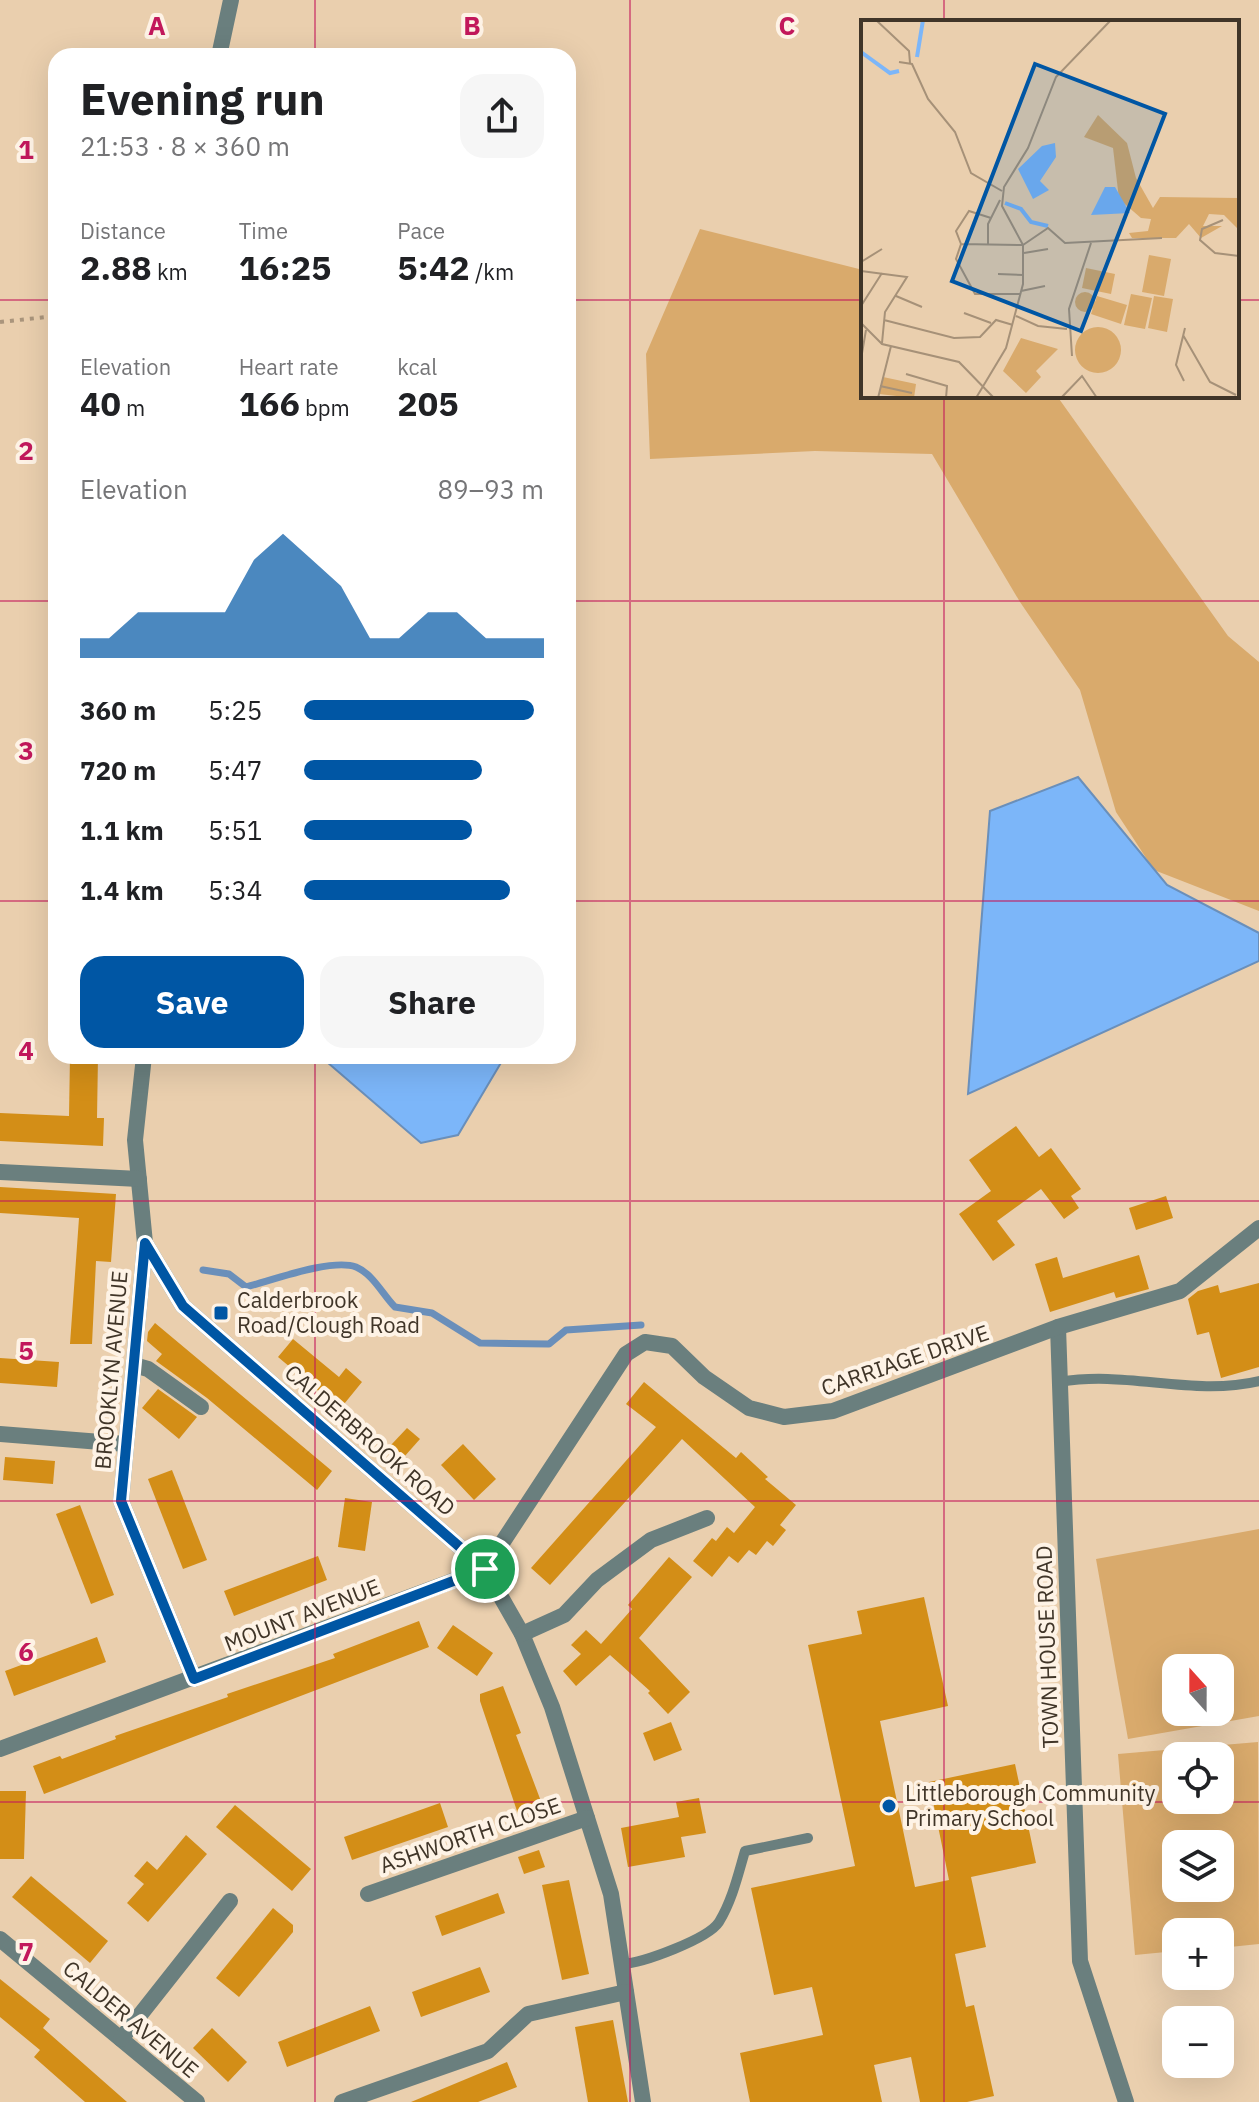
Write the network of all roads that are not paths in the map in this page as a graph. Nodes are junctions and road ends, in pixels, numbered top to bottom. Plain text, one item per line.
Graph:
1 (231, 0) edge
2 (221, 48) edge
3 (143, 1064) edge
4 (0, 1172) edge
5 (139, 1179) junction
6 (1259, 1228) edge
7 (145, 1243) junction
8 (1058, 1327) junction
9 (134, 1365) junction
10 (1259, 1381) edge
11 (1060, 1382) junction
12 (201, 1407) dead end
13 (0, 1434) edge
14 (126, 1444) junction
15 (707, 1518) dead end
16 (485, 1569) junction
17 (522, 1634) junction
18 (194, 1679) junction
19 (0, 1749) edge
20 (587, 1818) junction
21 (808, 1838) dead end
22 (368, 1894) dead end
23 (230, 1901) dead end
24 (0, 1939) edge
25 (622, 1964) junction
26 (626, 1992) junction
27 (121, 2039) junction
28 (197, 2102) edge
29 (342, 2102) edge
30 (643, 2102) edge
31 (1126, 2102) edge

1 - 2 street
3 - 5 street, CALDERBROOK ROAD
4 - 5 street
5 - 7 street, CALDERBROOK ROAD
6 - 8 street, CARRIAGE DRIVE
7 - 9 street, BROOKLYN AVENUE
7 - 16 street, CALDERBROOK ROAD
8 - 11 street, TOWN HOUSE ROAD
8 - 16 street, CARRIAGE DRIVE
9 - 12 street
9 - 14 street, BROOKLYN AVENUE
10 - 11 lane
11 - 31 street, TOWN HOUSE ROAD
13 - 14 street
14 - 18 street, BROOKLYN AVENUE
15 - 17 street
16 - 17 street, CALDERBROOK ROAD
16 - 18 street, MOUNT AVENUE
17 - 20 street, CALDERBROOK ROAD
18 - 19 street, MOUNT AVENUE
20 - 22 street, ASHWORTH CLOSE
20 - 25 street, CALDERBROOK ROAD
21 - 25 lane
23 - 27 street
24 - 27 street, CALDER AVENUE
25 - 26 street, CALDERBROOK ROAD
26 - 29 street
26 - 30 street, CALDERBROOK ROAD
27 - 28 street, CALDER AVENUE

